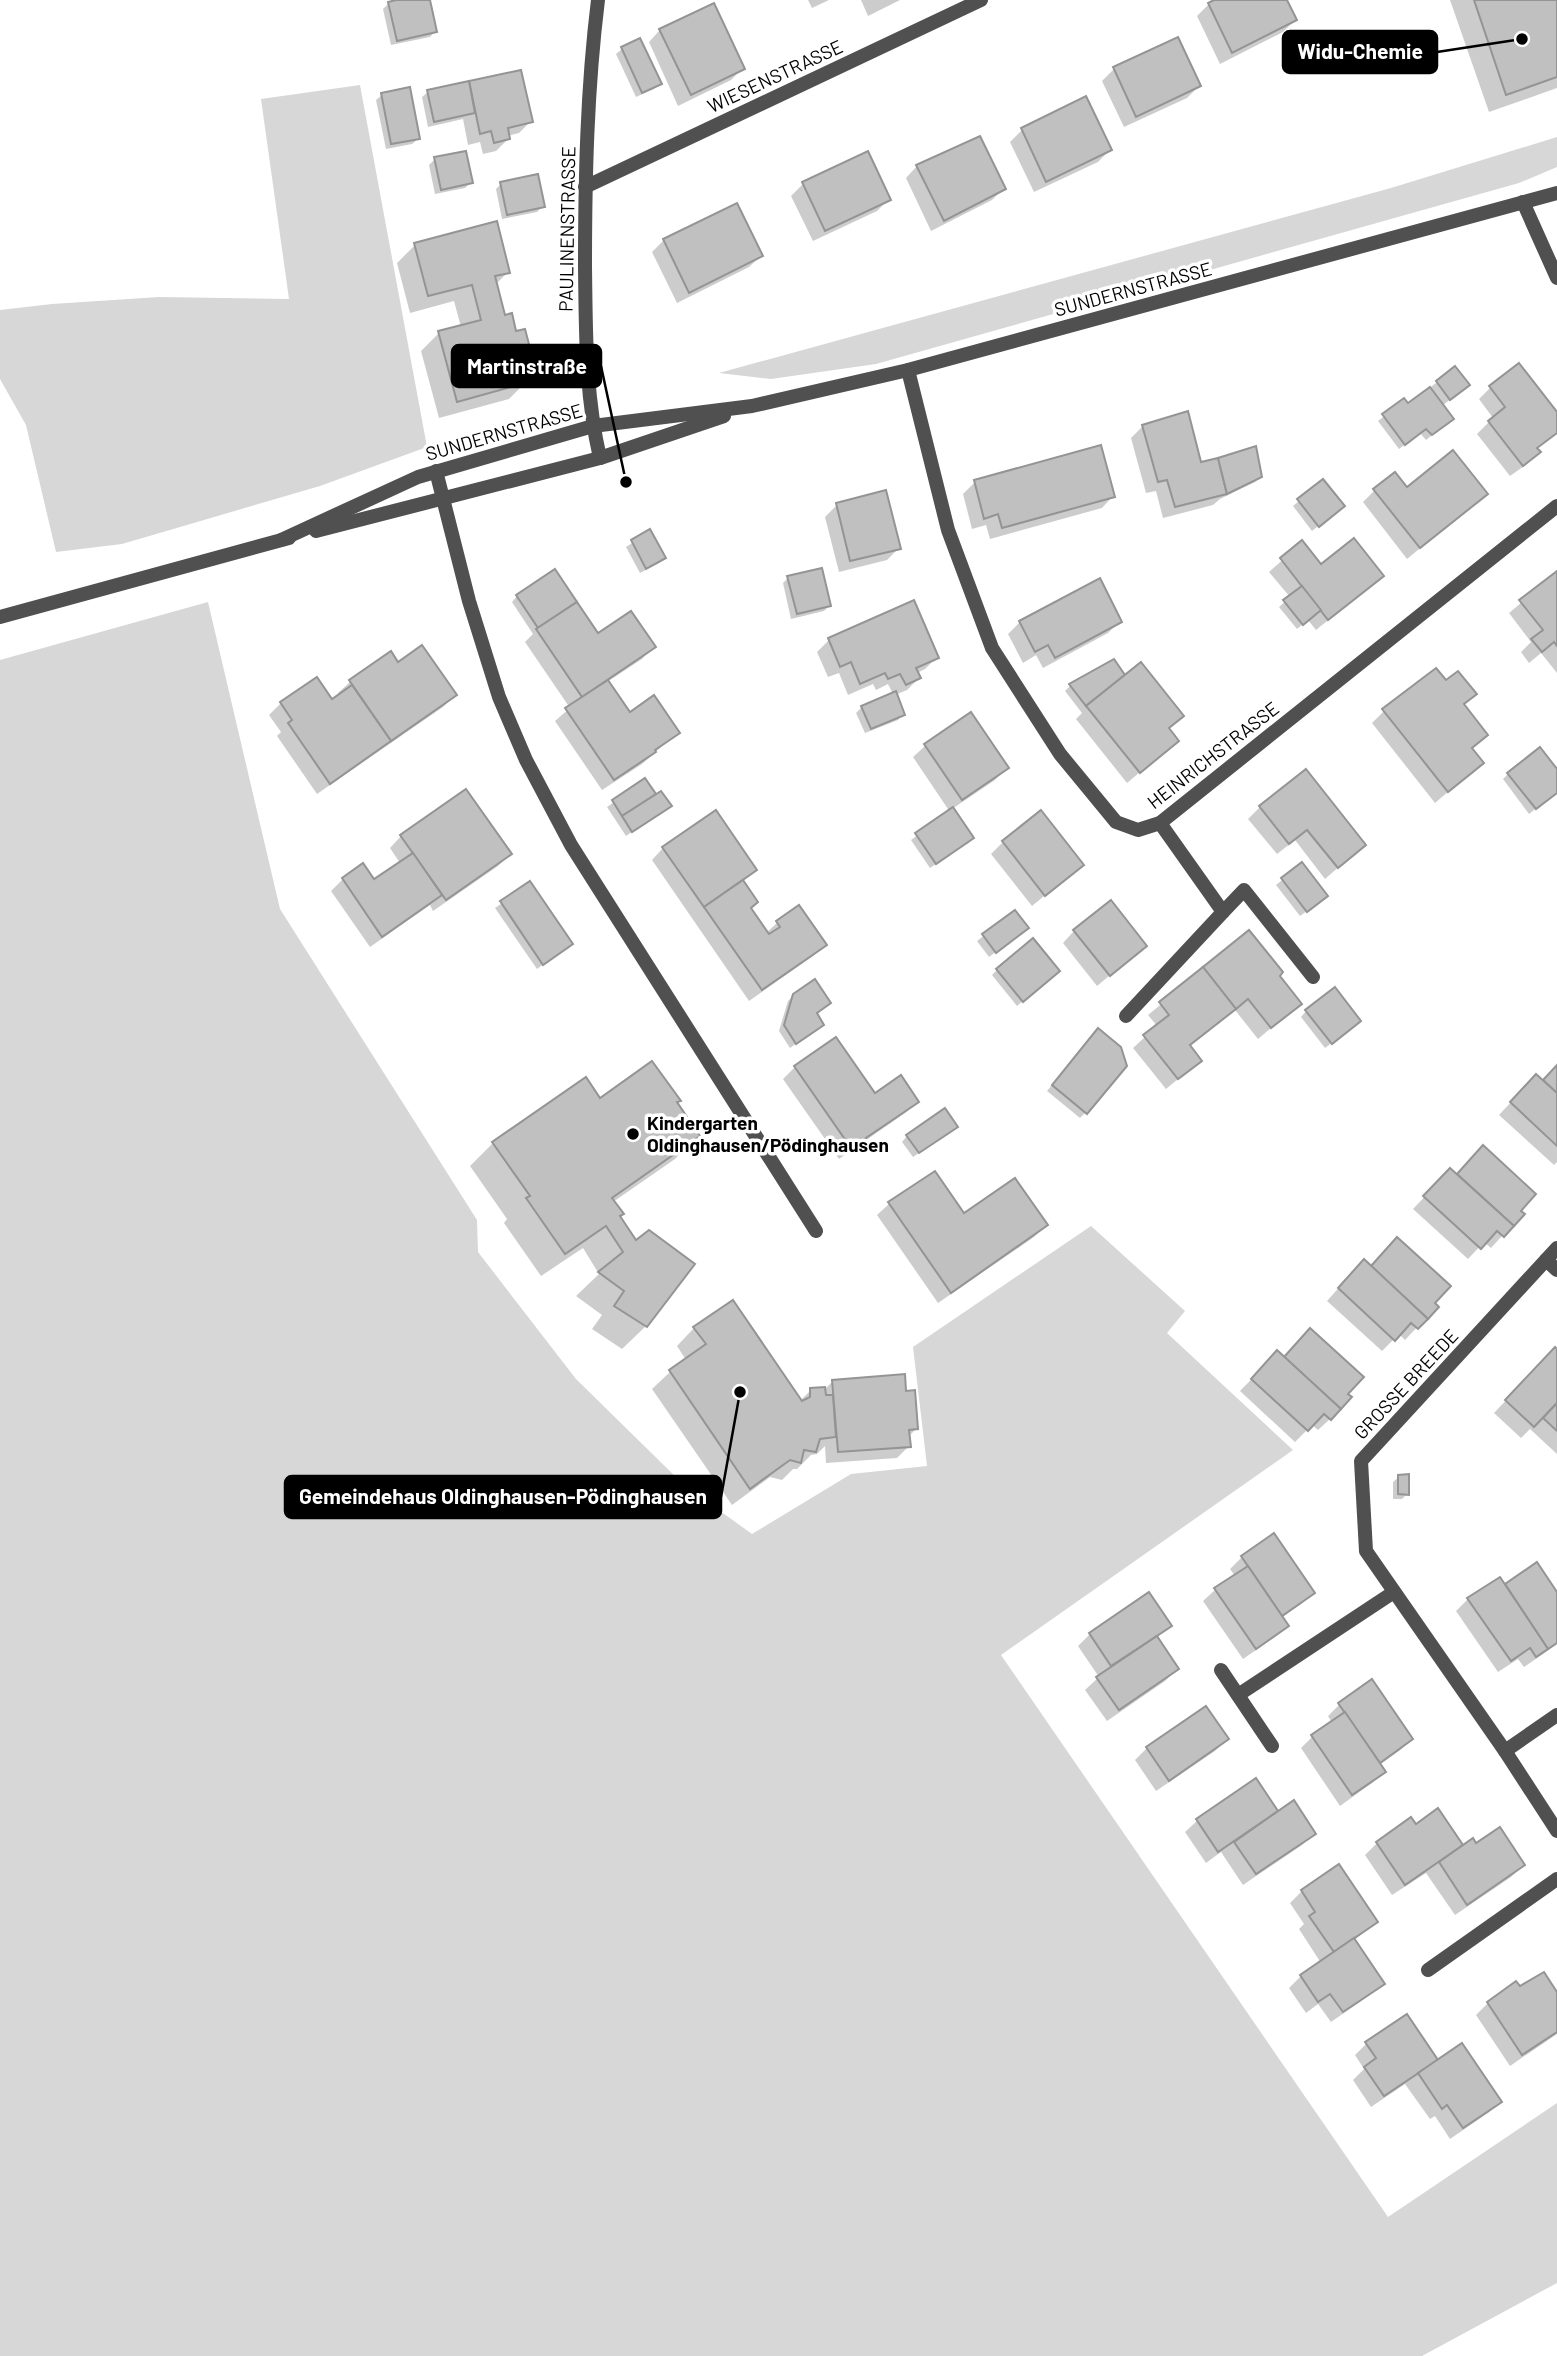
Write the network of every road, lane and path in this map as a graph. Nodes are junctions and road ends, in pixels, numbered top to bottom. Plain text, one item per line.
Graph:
1 (598, 0) edge
2 (981, 0) edge
3 (1557, 185) edge
4 (585, 187) junction
5 (1557, 193) edge
6 (1523, 202) junction
7 (1557, 278) edge
8 (908, 370) junction
9 (751, 406) junction
10 (593, 426) junction
11 (600, 458) junction
12 (436, 471) junction
13 (443, 498) junction
14 (1557, 506) edge
15 (281, 540) junction
16 (0, 617) edge
17 (1160, 823) junction
18 (1223, 912) junction
19 (1313, 977) dead end
20 (1126, 1016) dead end
21 (816, 1231) dead end
22 (1557, 1248) edge
23 (1552, 1265) edge
24 (1394, 1592) junction
25 (1221, 1670) dead end
26 (1238, 1695) junction
27 (1557, 1715) edge
28 (1272, 1746) dead end
29 (1505, 1751) junction
30 (1557, 1832) edge
31 (1557, 1879) edge
32 (1428, 1970) dead end

1 - 4 street, PAULINENSTRASSE
2 - 4 street, WIESENSTRASSE
3 - 6 street, SUNDERNSTRASSE
4 - 10 street, PAULINENSTRASSE
5 - 6 street, SUNDERNSTRASSE
6 - 7 street
6 - 8 street, SUNDERNSTRASSE
8 - 9 street, SUNDERNSTRASSE
8 - 17 street, HEINRICHSTRASSE
9 - 10 street, SUNDERNSTRASSE
9 - 11 street, SUNDERNSTRASSE
10 - 11 street, PAULINENSTRASSE
10 - 12 street, SUNDERNSTRASSE
11 - 13 street, SUNDERNSTRASSE
12 - 13 street
12 - 15 street, SUNDERNSTRASSE
13 - 15 street, SUNDERNSTRASSE
13 - 21 street
14 - 17 street, HEINRICHSTRASSE
15 - 16 street, SUNDERNSTRASSE
17 - 18 street
18 - 19 street
18 - 20 street
22 - 23 street, GROSSE BREEDE
23 - 24 street, GROSSE BREEDE
24 - 26 street
24 - 29 street, GROSSE BREEDE
25 - 26 street
26 - 28 street
27 - 29 street
29 - 30 street, GROSSE BREEDE
31 - 32 street

